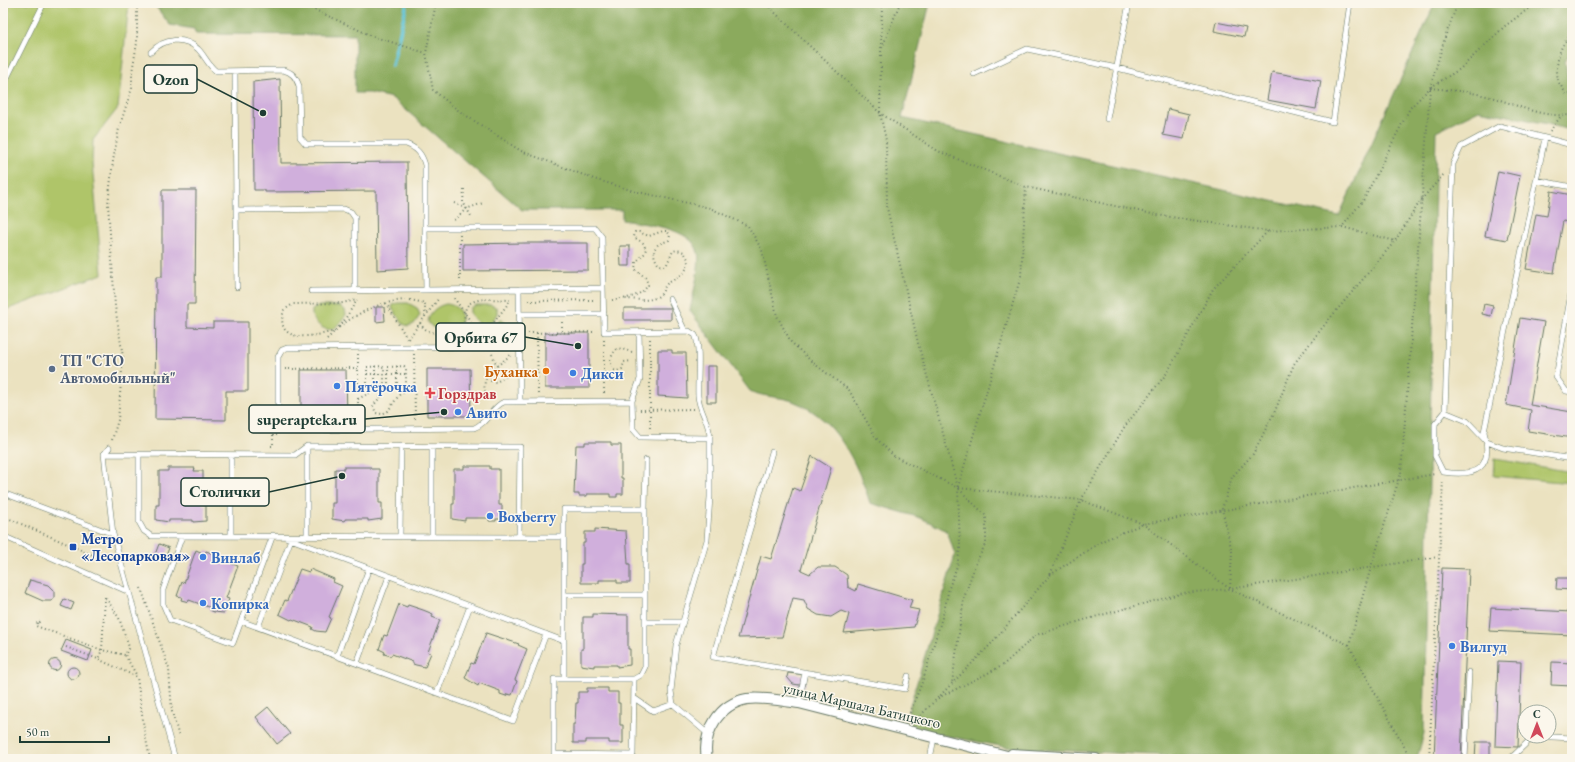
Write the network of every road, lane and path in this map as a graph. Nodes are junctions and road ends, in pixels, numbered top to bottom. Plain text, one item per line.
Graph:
1 (44, 3) edge
2 (137, 3) edge
3 (300, 3) edge
4 (436, 3) edge
5 (766, 3) edge
6 (770, 3) edge
7 (882, 3) edge
8 (900, 3) edge
9 (1129, 3) edge
10 (1350, 3) edge
11 (1458, 3) edge
12 (1536, 3) edge
13 (770, 8) junction
14 (1572, 36) edge
15 (881, 51) junction
16 (151, 52) dead end
17 (426, 53) junction
18 (1117, 68) junction
19 (235, 71) junction
20 (974, 74) dead end
21 (3, 86) edge
22 (1430, 88) junction
23 (1572, 94) edge
24 (880, 113) junction
25 (1572, 115) edge
26 (1561, 116) junction
27 (1107, 119) dead end
28 (1544, 138) junction
29 (1572, 145) edge
30 (1453, 164) junction
31 (1536, 180) junction
32 (1026, 187) junction
33 (1572, 187) edge
34 (464, 189) dead end
35 (1421, 200) junction
36 (454, 203) dead end
37 (483, 204) dead end
38 (466, 209) junction
39 (236, 210) junction
40 (470, 216) dead end
41 (1342, 226) junction
42 (425, 228) junction
43 (446, 228) junction
44 (460, 228) junction
45 (1268, 231) junction
46 (1395, 241) junction
47 (237, 287) dead end
48 (603, 288) junction
49 (1572, 288) edge
50 (460, 289) junction
51 (519, 289) junction
52 (311, 290) dead end
53 (358, 290) junction
54 (426, 290) junction
55 (446, 290) junction
56 (624, 298) junction
57 (357, 300) junction
58 (510, 300) junction
59 (603, 300) junction
60 (670, 300) dead end
61 (519, 301) junction
62 (386, 303) junction
63 (465, 314) junction
64 (519, 314) junction
65 (604, 314) junction
66 (425, 317) junction
67 (420, 323) junction
68 (339, 327) junction
69 (335, 331) junction
70 (604, 332) junction
71 (639, 332) junction
72 (650, 332) junction
73 (685, 332) junction
74 (519, 333) junction
75 (537, 333) junction
76 (486, 346) junction
77 (358, 347) junction
78 (414, 347) junction
79 (519, 347) junction
80 (317, 348) junction
81 (640, 352) junction
82 (640, 361) junction
83 (375, 366) junction
84 (397, 366) junction
85 (497, 366) junction
86 (358, 368) junction
87 (278, 369) junction
88 (519, 371) junction
89 (366, 374) junction
90 (375, 374) junction
91 (384, 374) junction
92 (388, 374) junction
93 (397, 374) junction
94 (406, 374) junction
95 (488, 375) junction
96 (358, 387) junction
97 (367, 387) junction
98 (375, 387) junction
99 (379, 387) junction
100 (384, 387) junction
101 (388, 387) junction
102 (397, 387) junction
103 (406, 387) junction
104 (414, 387) junction
105 (379, 390) junction
106 (1572, 392) edge
107 (358, 399) junction
108 (604, 401) junction
109 (632, 401) junction
110 (520, 402) junction
111 (538, 402) junction
112 (496, 406) junction
113 (701, 409) junction
114 (632, 410) junction
115 (650, 410) junction
116 (1445, 412) junction
117 (358, 429) junction
118 (415, 429) junction
119 (287, 430) junction
120 (650, 438) junction
121 (710, 438) junction
122 (1487, 442) junction
123 (268, 446) dead end
124 (307, 446) junction
125 (401, 446) junction
126 (432, 447) junction
127 (109, 448) joint
128 (772, 452) dead end
129 (104, 454) junction
130 (139, 454) junction
131 (231, 455) junction
132 (1572, 459) edge
133 (646, 460) dead end
134 (1443, 472) junction
135 (958, 488) junction
136 (3, 493) edge
137 (1080, 500) junction
138 (646, 509) junction
139 (1222, 509) junction
140 (3, 516) edge
141 (1143, 524) junction
142 (113, 534) junction
143 (273, 535) junction
144 (3, 536) edge
145 (182, 536) junction
146 (231, 536) junction
147 (282, 536) junction
148 (307, 536) junction
149 (400, 536) junction
150 (432, 536) junction
151 (519, 536) junction
152 (564, 537) junction
153 (291, 539) junction
154 (1438, 557) junction
155 (97, 563) dead end
156 (1371, 567) junction
157 (369, 568) junction
158 (1050, 575) junction
159 (389, 576) junction
160 (141, 588) dead end
161 (1230, 589) junction
162 (129, 592) junction
163 (564, 595) junction
164 (645, 595) junction
165 (470, 606) junction
166 (241, 621) junction
167 (40, 622) dead end
168 (645, 622) junction
169 (683, 622) junction
170 (258, 627) junction
171 (546, 634) junction
172 (564, 641) junction
173 (1349, 645) junction
174 (66, 647) dead end
175 (102, 650) junction
176 (125, 655) junction
177 (337, 656) junction
178 (98, 659) junction
179 (357, 663) junction
180 (805, 672) junction
181 (1469, 672) dead end
182 (908, 676) dead end
183 (137, 677) junction
184 (564, 679) junction
185 (634, 679) junction
186 (952, 683) junction
187 (437, 693) junction
188 (634, 698) junction
189 (935, 700) junction
190 (799, 703) junction
191 (673, 704) junction
192 (907, 729) junction
193 (707, 733) junction
194 (1557, 737) edge
195 (934, 738) junction
196 (1572, 738) edge
197 (179, 739) dead end
198 (1526, 744) edge
199 (999, 753) junction
200 (150, 759) edge
201 (175, 759) edge
202 (707, 759) edge
203 (930, 759) edge
204 (1019, 759) edge
205 (1096, 759) edge
206 (1411, 759) edge
207 (1429, 759) edge
208 (1465, 759) edge
209 (1510, 759) edge

1 - 21 lane
2 - 127 path
3 - 17 path
4 - 17 path
5 - 13 path
6 - 13 path
7 - 15 path
8 - 15 path
9 - 18 lane
10 - 18 lane
11 - 22 path
12 - 22 path
13 - 24 path
14 - 23 path
15 - 24 path
16 - 19 lane
17 - 135 path
18 - 20 lane
18 - 27 lane
19 - 39 lane
19 - 42 lane
22 - 26 path
22 - 35 path
22 - 41 path
24 - 32 path
24 - 135 path
25 - 26 path
26 - 28 path
28 - 29 lane
28 - 30 lane
28 - 31 lane
30 - 35 path
30 - 116 lane
31 - 33 lane
31 - 122 lane
32 - 45 path
32 - 135 path
34 - 38 path
35 - 46 path
35 - 156 path
36 - 38 path
37 - 38 path
38 - 40 path
38 - 43 path
39 - 47 lane
39 - 53 lane
41 - 45 path
41 - 46 path
42 - 43 lane
42 - 54 lane
43 - 44 lane
44 - 48 lane
44 - 50 path
45 - 137 path
46 - 139 path
48 - 51 lane
48 - 59 lane
49 - 106 lane
50 - 51 lane
50 - 55 lane
51 - 58 path
51 - 61 lane
52 - 53 lane
53 - 54 lane
53 - 57 path
54 - 55 lane
55 - 63 path
55 - 66 path
56 - 56 path
56 - 59 path
57 - 68 path
57 - 69 path
58 - 63 path
58 - 63 path
59 - 61 path
59 - 65 lane
60 - 73 lane
61 - 64 lane
62 - 66 path
62 - 67 path
62 - 68 path
63 - 67 path
64 - 65 lane
64 - 74 lane
65 - 70 lane
66 - 67 path
68 - 69 path
69 - 80 path
70 - 71 lane
70 - 75 path
70 - 108 path
71 - 72 lane
71 - 81 lane
72 - 73 lane
72 - 115 path
73 - 113 lane
74 - 75 path
74 - 79 lane
75 - 111 path
76 - 78 lane
76 - 79 lane
76 - 85 path
77 - 78 lane
77 - 80 lane
77 - 86 path
78 - 104 path
79 - 85 path
79 - 88 lane
80 - 87 lane
81 - 82 lane
81 - 82 path
82 - 109 lane
83 - 89 path
83 - 90 path
83 - 91 path
84 - 92 path
84 - 93 path
84 - 94 path
85 - 95 path
86 - 87 path
86 - 96 path
87 - 119 lane
88 - 95 path
88 - 110 lane
89 - 90 path
89 - 97 path
90 - 91 path
90 - 98 path
91 - 100 path
92 - 93 path
92 - 101 path
93 - 94 path
93 - 102 path
94 - 103 path
95 - 112 path
96 - 97 path
96 - 107 path
97 - 98 path
98 - 99 path
99 - 100 path
99 - 105 path
100 - 101 path
101 - 102 path
102 - 103 path
103 - 104 path
104 - 105 path
104 - 118 path
105 - 107 path
107 - 117 path
108 - 109 lane
108 - 111 lane
109 - 114 lane
110 - 111 lane
110 - 112 lane
112 - 118 lane
113 - 115 path
113 - 121 lane
114 - 115 path
114 - 120 lane
115 - 120 path
116 - 122 lane
116 - 134 lane
117 - 118 lane
117 - 119 lane
119 - 123 path
120 - 121 lane
121 - 169 lane
122 - 132 lane
122 - 134 lane
124 - 125 lane
124 - 131 lane
124 - 148 lane
125 - 126 lane
125 - 149 lane
126 - 150 lane
126 - 151 lane
127 - 129 lane
128 - 180 lane
129 - 130 lane
129 - 142 lane
130 - 131 lane
130 - 145 lane
131 - 146 lane
133 - 138 lane
134 - 139 path
134 - 154 path
135 - 137 path
135 - 186 path
135 - 192 path
136 - 142 lane
137 - 141 path
137 - 158 path
138 - 152 lane
138 - 164 lane
139 - 141 path
139 - 161 path
140 - 155 path
141 - 158 path
141 - 161 path
142 - 162 lane
143 - 146 lane
143 - 147 lane
143 - 166 lane
144 - 162 lane
145 - 146 lane
145 - 166 lane
147 - 148 lane
147 - 153 lane
148 - 149 lane
149 - 150 lane
150 - 151 lane
151 - 152 lane
152 - 163 lane
153 - 157 lane
153 - 170 lane
154 - 156 path
154 - 207 path
156 - 161 path
156 - 173 path
157 - 159 lane
157 - 177 lane
158 - 186 path
159 - 165 lane
159 - 179 lane
160 - 197 path
161 - 173 path
161 - 189 path
162 - 201 lane
163 - 164 lane
163 - 172 lane
164 - 168 lane
165 - 171 lane
165 - 187 lane
166 - 170 lane
167 - 175 path
168 - 169 lane
168 - 185 lane
169 - 191 lane
170 - 177 lane
171 - 172 lane
171 - 187 lane
172 - 184 lane
173 - 206 path
174 - 178 path
175 - 176 path
175 - 176 path
175 - 178 path
176 - 183 path
177 - 179 lane
178 - 183 path
179 - 187 lane
180 - 182 lane
180 - 190 lane
181 - 208 lane
183 - 200 path
184 - 185 lane
184 - 188 lane
185 - 188 lane
186 - 189 path
188 - 191 lane
189 - 192 path
190 - 192 street, улица Маршала Батицкого
190 - 193 street, улица Маршала Батицкого
191 - 193 lane
192 - 195 street, улица Маршала Батицкого
193 - 202 street
194 - 196 lane
195 - 199 street, улица Маршала Батицкого
195 - 203 lane
198 - 209 lane
199 - 204 street, улица Маршала Батицкого
199 - 205 street, улица Маршала Батицкого

